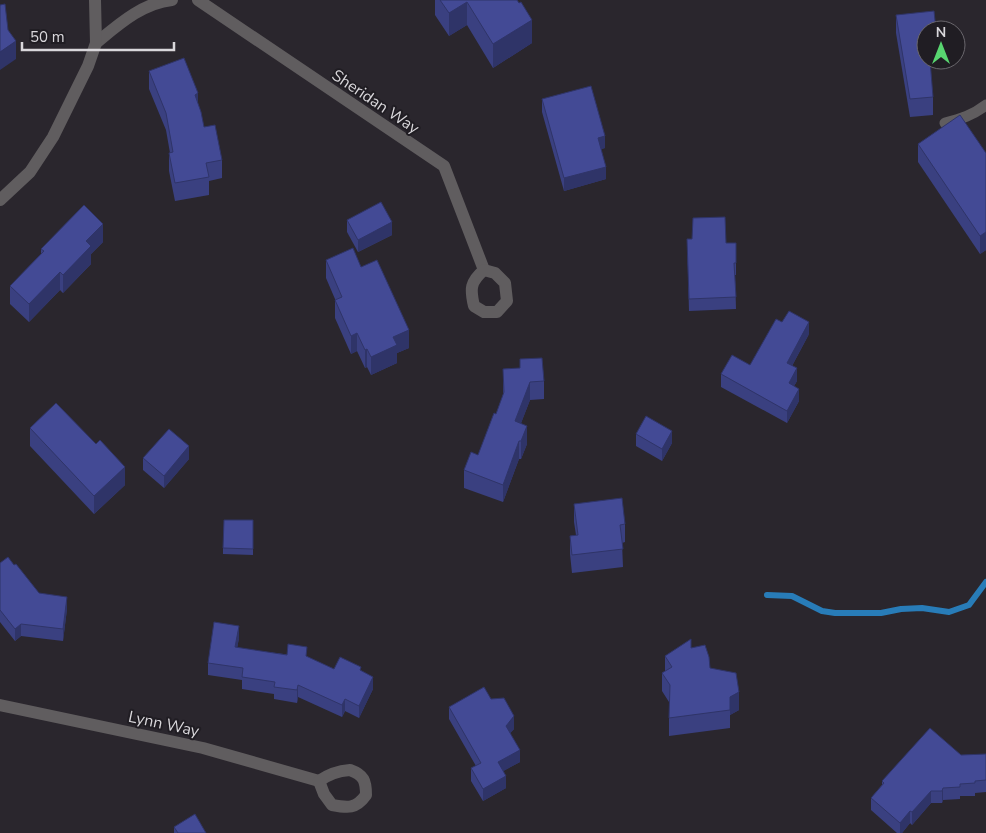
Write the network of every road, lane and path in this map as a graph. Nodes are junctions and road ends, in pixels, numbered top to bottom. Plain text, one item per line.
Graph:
1 (95, 0) edge
2 (172, 0) edge
3 (198, 0) edge
4 (96, 43) junction
5 (986, 104) edge
6 (945, 123) edge
7 (0, 200) edge
8 (484, 270) dead end
9 (0, 705) edge
10 (319, 781) dead end

1 - 4 street
2 - 4 street
3 - 8 street, Sheridan Way
4 - 7 street
5 - 6 lane
9 - 10 street, Lynn Way

